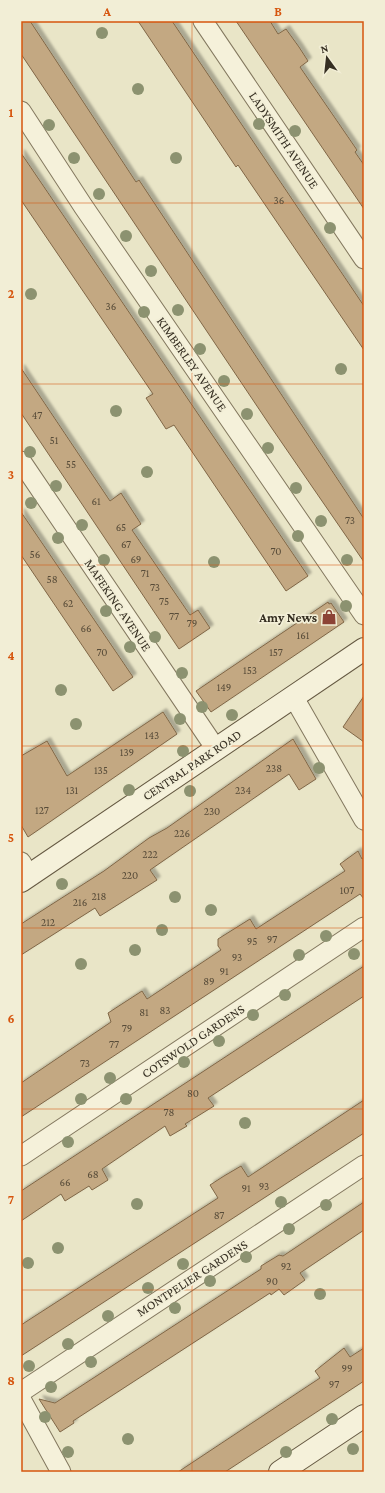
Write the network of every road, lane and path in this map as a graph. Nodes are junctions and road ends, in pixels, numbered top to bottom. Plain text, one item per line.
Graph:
1 (203, 21) edge
2 (21, 111) edge
3 (364, 259) edge
4 (21, 461) edge
5 (364, 615) edge
6 (364, 649) edge
7 (293, 696) junction
8 (216, 749) junction
9 (364, 820) edge
10 (24, 873) edge
11 (364, 927) edge
12 (21, 1156) edge
13 (364, 1165) edge
14 (21, 1392) edge
15 (21, 1399) edge
16 (364, 1416) edge
17 (61, 1472) edge
18 (280, 1472) edge

1 - 3 street, LADYSMITH AVENUE
2 - 5 street, KIMBERLEY AVENUE
4 - 8 street, MAFEKING AVENUE
6 - 7 main road, CENTRAL PARK ROAD
7 - 8 main road, CENTRAL PARK ROAD
7 - 9 street
8 - 10 main road, CENTRAL PARK ROAD
11 - 12 street, COTSWOLD GARDENS
13 - 14 street, MONTPELIER GARDENS
15 - 17 street
16 - 18 main road

